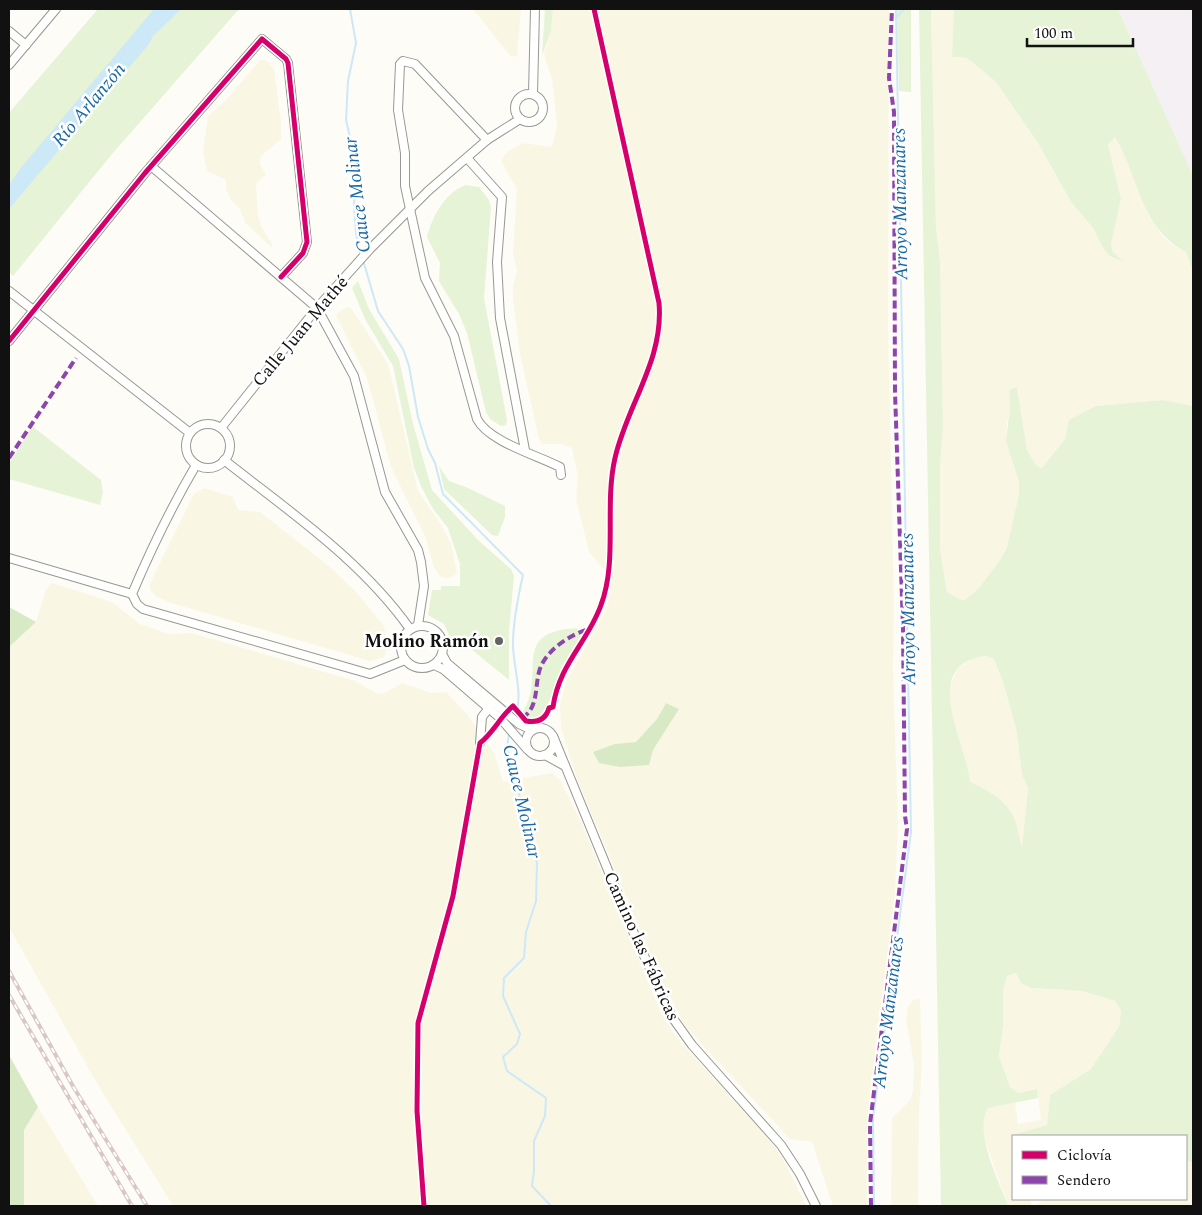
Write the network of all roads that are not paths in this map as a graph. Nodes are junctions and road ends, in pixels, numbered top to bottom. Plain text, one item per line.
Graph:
1 (56, 9) edge
2 (535, 9) edge
3 (9, 31) edge
4 (26, 45) junction
5 (9, 65) edge
6 (533, 94) junction
7 (520, 119) junction
8 (487, 140) junction
9 (467, 158) junction
10 (152, 166) junction
11 (410, 208) junction
12 (281, 277) junction
13 (9, 290) edge
14 (316, 308) junction
15 (33, 310) junction
16 (9, 341) edge
17 (221, 428) junction
18 (190, 433) junction
19 (525, 450) junction
20 (224, 460) junction
21 (196, 465) junction
22 (561, 475) dead end
23 (9, 558) edge
24 (133, 597) junction
25 (418, 625) junction
26 (410, 628) junction
27 (442, 654) junction
28 (405, 660) junction
29 (434, 665) junction
30 (489, 708) junction
31 (532, 730) junction
32 (553, 736) junction
33 (480, 743) dead end
34 (528, 749) junction
35 (545, 755) junction
36 (565, 766) junction
37 (816, 1206) edge

1 - 4 street
2 - 6 street
3 - 4 street
4 - 5 street
6 - 7 street
6 - 7 street
7 - 8 street, Calle Juan Mathé
8 - 9 street, Calle Juan Mathé
8 - 11 street
9 - 11 street, Calle Juan Mathé
9 - 19 street
10 - 12 street
10 - 12 street
10 - 15 street
11 - 14 street, Calle Juan Mathé
11 - 19 street
12 - 14 street
13 - 15 street
14 - 17 street, Calle Juan Mathé
14 - 25 street
15 - 16 street
15 - 18 street
17 - 18 street
17 - 20 street
18 - 21 street
19 - 22 street
20 - 21 street
20 - 26 street
21 - 24 street
23 - 24 street
24 - 28 street
25 - 26 street
25 - 27 street
26 - 28 street
27 - 29 street
27 - 31 street
28 - 29 street
29 - 30 street
30 - 33 street
30 - 34 street
31 - 32 street
31 - 34 street
32 - 35 street
32 - 36 street, Camino las Fábricas
34 - 35 street
35 - 36 street
36 - 37 street, Camino las Fábricas

